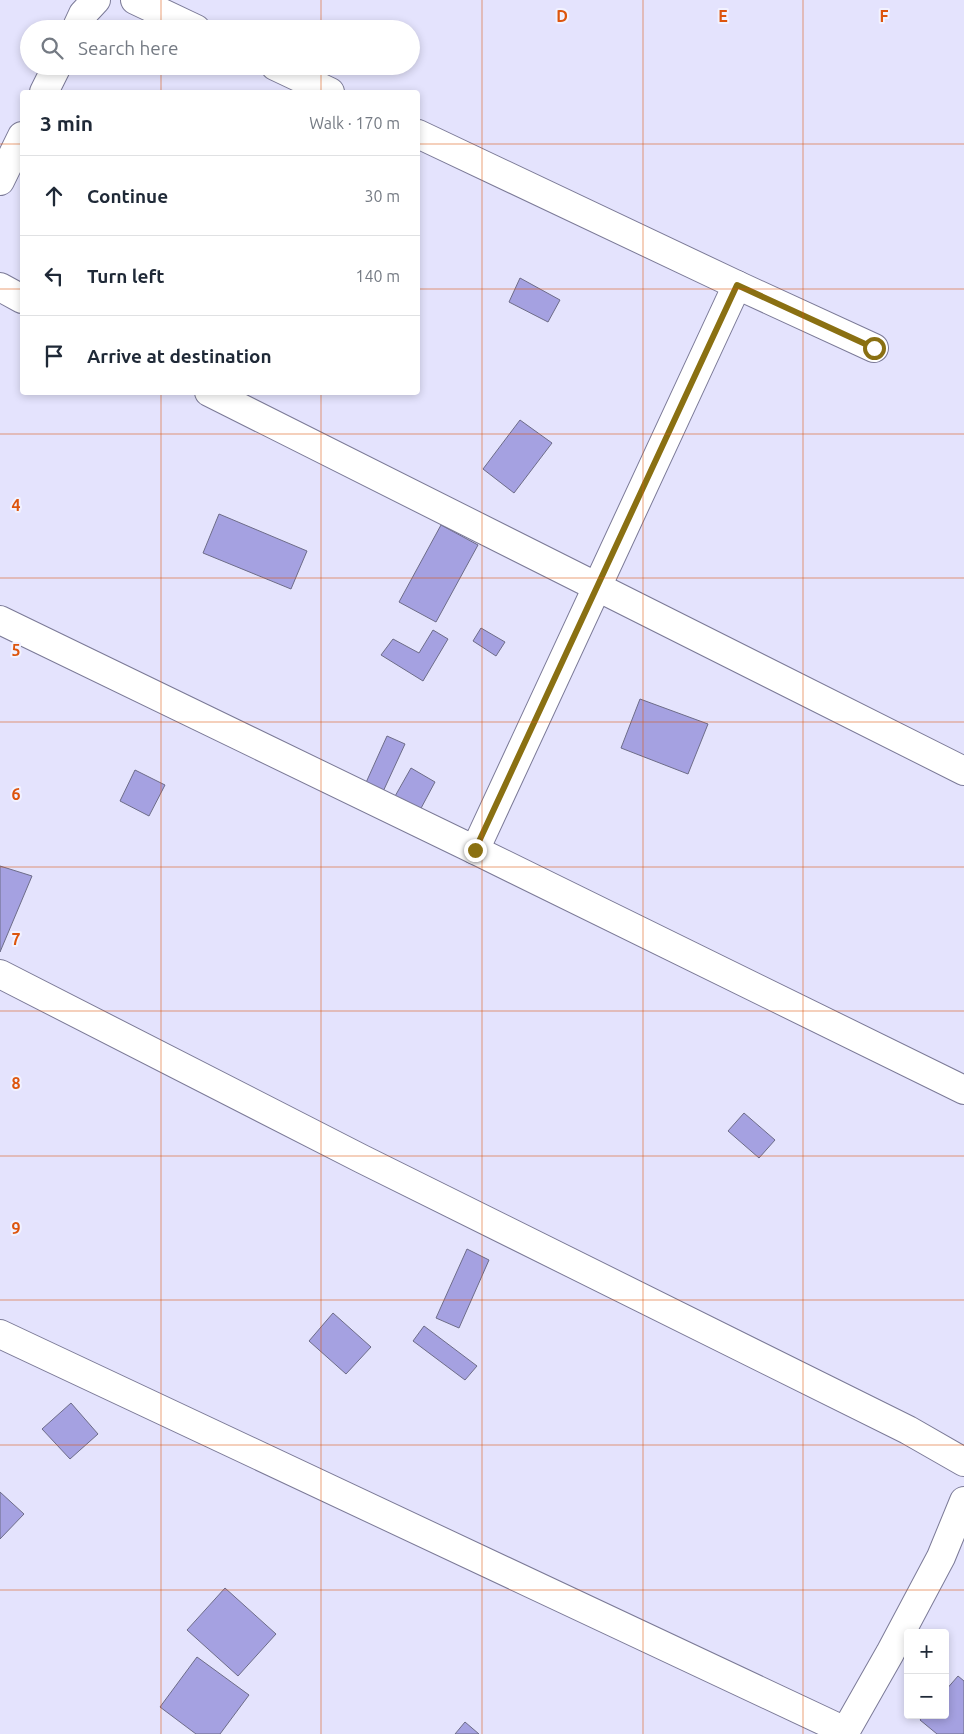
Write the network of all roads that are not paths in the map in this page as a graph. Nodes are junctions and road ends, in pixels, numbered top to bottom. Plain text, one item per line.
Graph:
1 (96, 0) edge
2 (135, 0) edge
3 (80, 20) edge
4 (177, 20) edge
5 (52, 75) edge
6 (294, 75) edge
7 (45, 90) edge
8 (326, 90) edge
9 (420, 135) edge
10 (20, 140) edge
11 (0, 181) edge
12 (737, 285) junction
13 (0, 288) edge
14 (20, 298) edge
15 (874, 348) dead end
16 (215, 395) edge
17 (596, 587) junction
18 (0, 620) edge
19 (964, 771) edge
20 (475, 850) junction
21 (0, 974) edge
22 (964, 1090) edge
23 (0, 1334) edge
24 (964, 1462) edge
25 (964, 1500) edge
26 (844, 1732) edge

1 - 3 street
2 - 4 street
5 - 7 street
6 - 8 street
9 - 12 street
10 - 11 street
12 - 15 street
12 - 17 street
13 - 14 street
16 - 17 street
17 - 19 street
17 - 20 street
18 - 20 street
20 - 22 street
21 - 24 street
23 - 26 street
25 - 26 street

